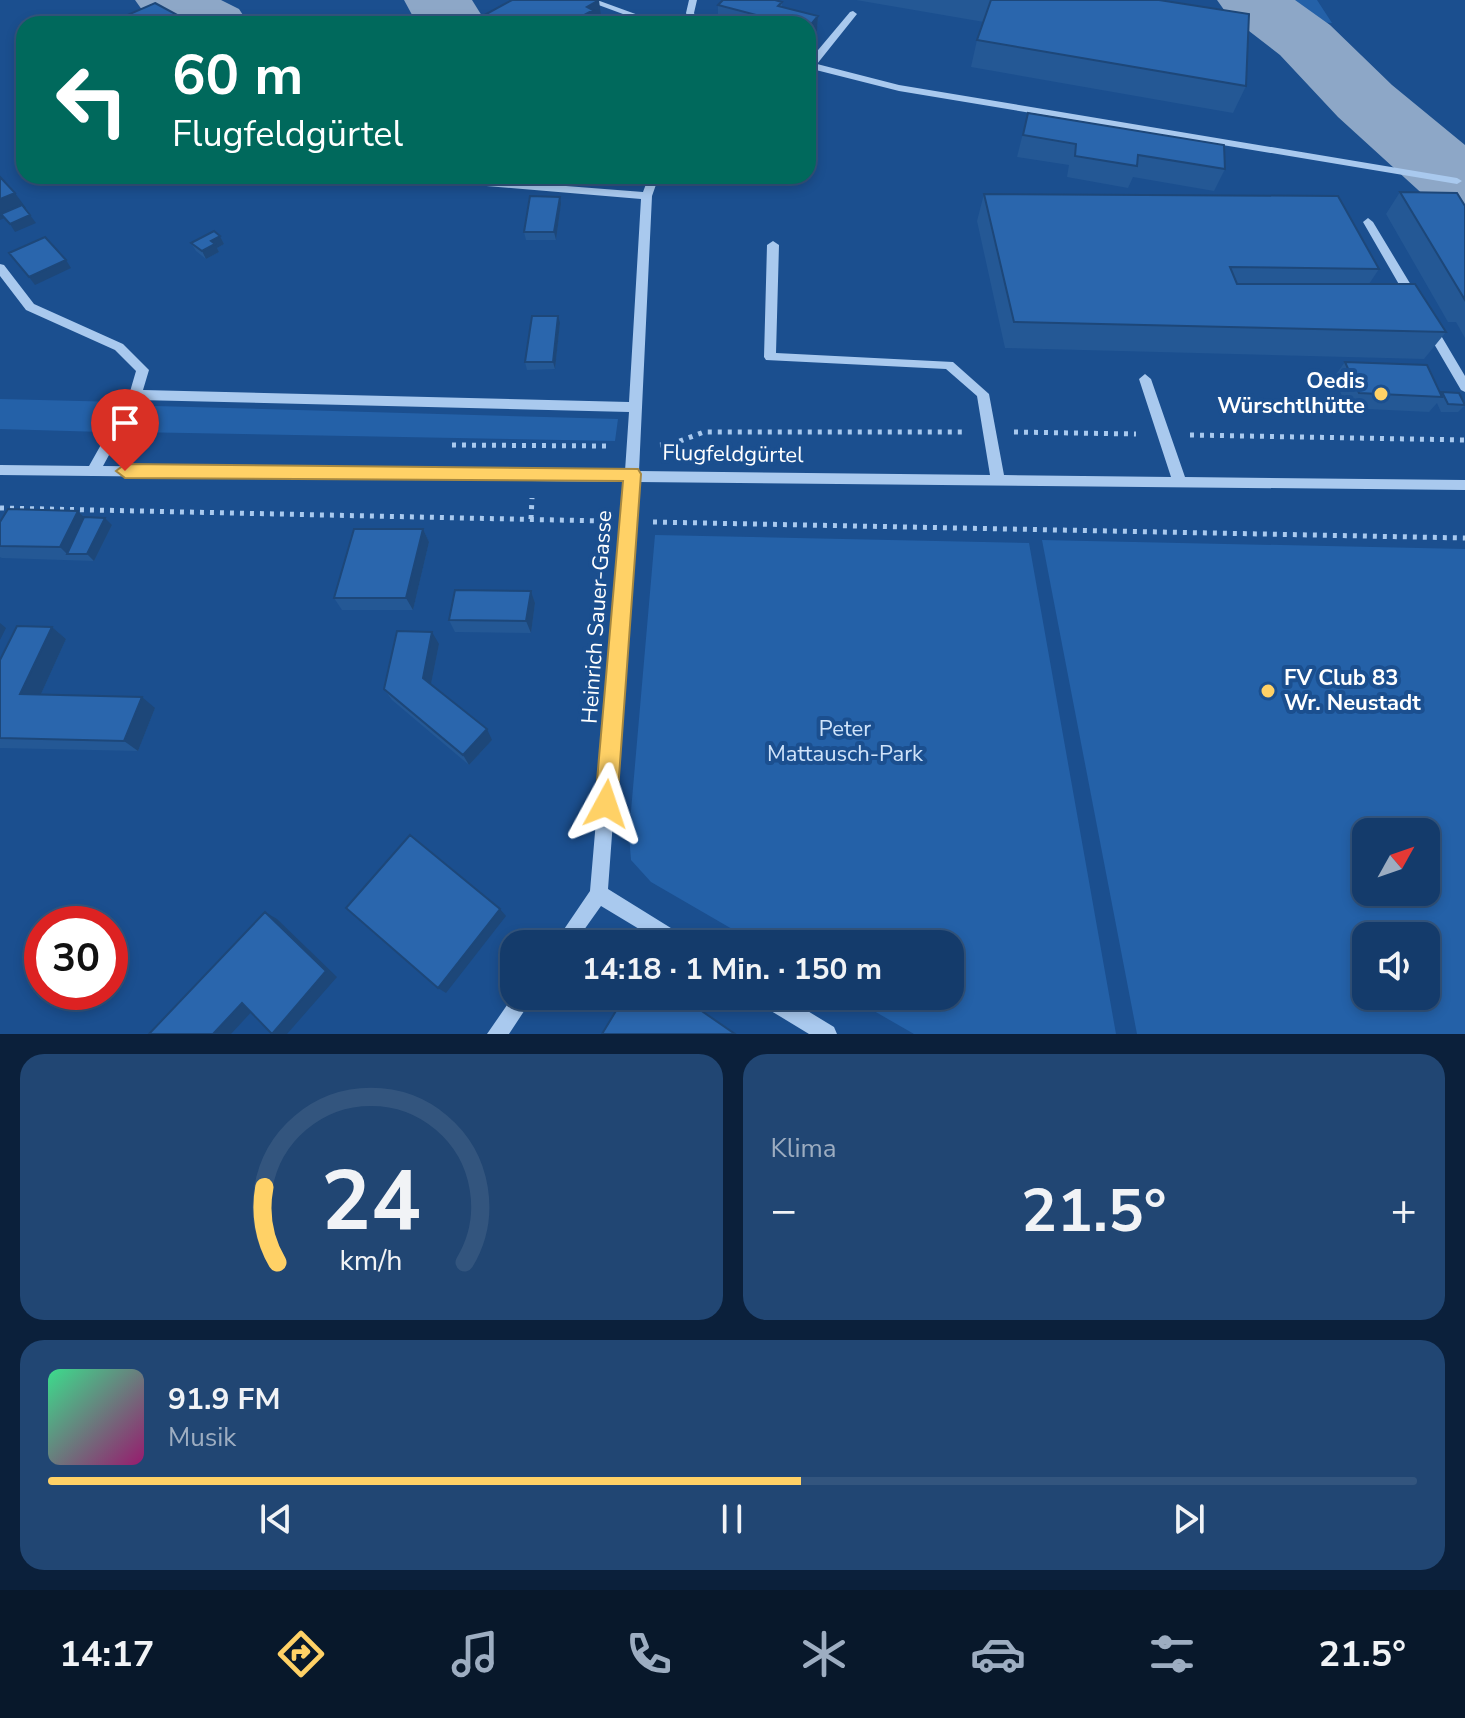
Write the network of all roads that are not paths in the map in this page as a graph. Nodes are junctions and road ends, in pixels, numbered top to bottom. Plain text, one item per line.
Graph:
1 (589, 0) edge
2 (853, 14) dead end
3 (636, 16) edge
4 (816, 58) edge
5 (816, 67) edge
6 (1457, 181) dead end
7 (500, 184) edge
8 (651, 184) edge
9 (647, 196) junction
10 (1368, 222) dead end
11 (773, 245) dead end
12 (0, 268) edge
13 (1145, 379) dead end
14 (1465, 387) edge
15 (135, 395) junction
16 (636, 407) junction
17 (0, 470) edge
18 (93, 471) junction
19 (632, 474) junction
20 (998, 480) junction
21 (1180, 483) junction
22 (1465, 485) edge
23 (599, 894) junction
24 (573, 930) edge
25 (658, 930) edge
26 (515, 1010) edge
27 (788, 1010) edge
28 (497, 1034) edge
29 (827, 1034) edge

1 - 3 street
2 - 4 street
5 - 6 street
7 - 9 street
8 - 9 street, Heinrich Sauer-Gasse
9 - 16 street, Heinrich Sauer-Gasse
10 - 14 street
11 - 20 street
12 - 15 street
13 - 21 street
15 - 16 street
15 - 18 street
16 - 19 street, Heinrich Sauer-Gasse
17 - 18 street, Flugfeldgürtel
18 - 19 street, Flugfeldgürtel
19 - 20 street, Flugfeldgürtel
19 - 23 street, Heinrich Sauer-Gasse
20 - 21 street, Flugfeldgürtel
21 - 22 street, Flugfeldgürtel
23 - 24 street
23 - 25 street
26 - 28 street
27 - 29 street

